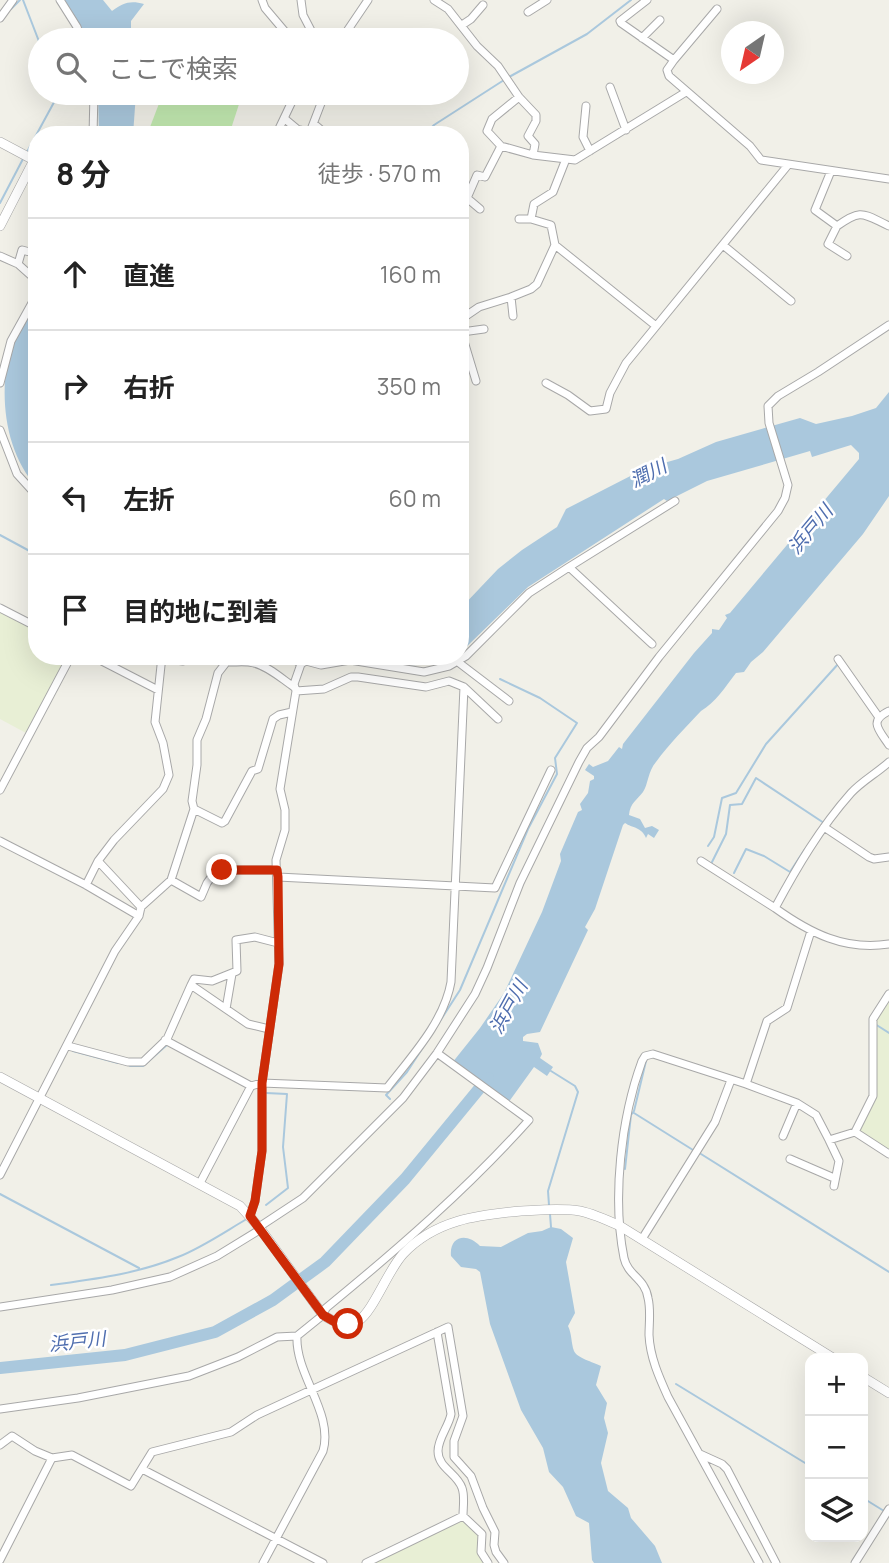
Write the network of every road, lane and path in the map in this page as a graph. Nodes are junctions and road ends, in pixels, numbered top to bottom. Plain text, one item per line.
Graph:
1 (13, 0) edge
2 (60, 0) edge
3 (262, 0) edge
4 (301, 0) edge
5 (368, 0) edge
6 (434, 0) edge
7 (547, 0) edge
8 (647, 0) edge
9 (483, 5) dead end
10 (717, 9) dead end
11 (528, 12) dead end
12 (0, 18) edge
13 (660, 20) dead end
14 (462, 25) junction
15 (77, 28) edge
16 (282, 28) edge
17 (310, 28) edge
18 (349, 28) edge
19 (464, 28) edge
20 (469, 35) edge
21 (642, 38) junction
22 (674, 60) junction
23 (610, 87) dead end
24 (686, 92) junction
25 (519, 97) junction
26 (94, 105) edge
27 (291, 105) edge
28 (321, 105) edge
29 (586, 106) dead end
30 (285, 120) junction
31 (93, 126) edge
32 (281, 126) edge
33 (293, 126) edge
34 (314, 126) edge
35 (626, 130) junction
36 (0, 142) edge
37 (501, 146) junction
38 (590, 151) junction
39 (533, 155) junction
40 (28, 156) edge
41 (566, 159) junction
42 (788, 165) junction
43 (831, 171) junction
44 (28, 173) edge
45 (889, 179) edge
46 (469, 193) edge
47 (469, 200) edge
48 (480, 209) dead end
49 (519, 219) dead end
50 (531, 219) junction
51 (0, 226) edge
52 (837, 226) junction
53 (889, 226) edge
54 (555, 245) junction
55 (723, 245) junction
56 (28, 252) edge
57 (0, 256) edge
58 (847, 256) dead end
59 (18, 264) junction
60 (28, 273) edge
61 (511, 298) junction
62 (791, 302) dead end
63 (28, 310) edge
64 (469, 314) edge
65 (513, 316) dead end
66 (889, 324) edge
67 (656, 327) junction
68 (484, 329) dead end
69 (469, 330) edge
70 (469, 357) edge
71 (1, 371) edge
72 (476, 381) dead end
73 (0, 383) edge
74 (546, 383) dead end
75 (0, 430) edge
76 (28, 486) edge
77 (675, 500) dead end
78 (569, 567) junction
79 (0, 608) edge
80 (28, 622) edge
81 (652, 644) dead end
82 (469, 651) edge
83 (838, 659) dead end
84 (66, 665) edge
85 (109, 665) edge
86 (161, 665) edge
87 (224, 665) edge
88 (260, 665) edge
89 (381, 665) edge
90 (448, 665) edge
91 (462, 665) edge
92 (301, 666) edge
93 (464, 687) junction
94 (295, 688) junction
95 (158, 690) junction
96 (509, 701) dead end
97 (889, 711) edge
98 (292, 712) junction
99 (878, 716) junction
100 (498, 719) dead end
101 (889, 745) edge
102 (889, 762) edge
103 (551, 770) dead end
104 (0, 790) edge
105 (194, 809) junction
106 (824, 827) junction
107 (0, 841) edge
108 (889, 857) edge
109 (98, 861) junction
110 (701, 861) dead end
111 (278, 874) junction
112 (171, 880) junction
113 (86, 885) junction
114 (455, 886) junction
115 (141, 906) junction
116 (775, 908) junction
117 (139, 916) junction
118 (811, 931) junction
119 (278, 943) junction
120 (889, 944) edge
121 (232, 974) junction
122 (191, 985) junction
123 (889, 994) edge
124 (226, 1009) junction
125 (269, 1029) junction
126 (165, 1040) junction
127 (68, 1046) junction
128 (437, 1053) junction
129 (0, 1077) edge
130 (731, 1080) junction
131 (262, 1083) junction
132 (746, 1084) junction
133 (251, 1086) junction
134 (41, 1099) junction
135 (797, 1104) junction
136 (855, 1132) junction
137 (783, 1136) dead end
138 (829, 1140) junction
139 (889, 1154) edge
140 (790, 1159) dead end
141 (0, 1175) edge
142 (200, 1183) junction
143 (250, 1216) junction
144 (620, 1226) junction
145 (260, 1228) junction
146 (642, 1239) junction
147 (0, 1307) edge
148 (323, 1315) junction
149 (437, 1332) junction
150 (295, 1336) junction
151 (825, 1353) edge
152 (868, 1380) edge
153 (311, 1391) junction
154 (889, 1393) edge
155 (0, 1409) edge
156 (0, 1445) edge
157 (699, 1454) junction
158 (52, 1458) junction
159 (142, 1469) junction
160 (889, 1509) edge
161 (463, 1516) junction
162 (275, 1539) junction
163 (0, 1560) edge
164 (262, 1563) edge
165 (323, 1563) edge
166 (366, 1563) edge
167 (488, 1563) edge
168 (504, 1563) edge
169 (759, 1563) edge
170 (776, 1563) edge
171 (855, 1563) edge

1 - 12 street
2 - 15 street
3 - 16 street
4 - 17 street
5 - 18 street
6 - 14 street
7 - 11 street
8 - 21 street
9 - 14 street
10 - 22 street
13 - 21 street
14 - 19 street
20 - 25 street
21 - 22 street
22 - 24 street
23 - 35 street
24 - 35 street
24 - 42 street
25 - 37 street
25 - 39 street
26 - 31 street
27 - 30 street
28 - 34 street
29 - 38 street
30 - 32 street
30 - 33 street
35 - 38 street
36 - 40 street
37 - 39 street
37 - 46 street
38 - 41 street
39 - 41 street
41 - 50 street
42 - 43 street
42 - 55 street
43 - 45 street
43 - 52 street
44 - 51 street
47 - 48 street
49 - 50 street
50 - 54 street
52 - 53 street
52 - 58 street
54 - 61 street
54 - 67 street
55 - 62 street
55 - 67 street
56 - 59 street
57 - 59 street
59 - 60 street
61 - 64 street
61 - 65 street
63 - 71 street
66 - 128 street
67 - 74 street
68 - 69 street
70 - 72 street
71 - 73 street
75 - 76 street
77 - 78 street
78 - 81 street
78 - 82 street
79 - 80 street
83 - 99 street
84 - 104 street
85 - 95 street
86 - 95 street
87 - 105 street
88 - 94 street
89 - 90 street
91 - 96 street
92 - 94 street
93 - 94 street
93 - 100 street
93 - 114 street
94 - 98 street
95 - 109 street
97 - 99 street
98 - 105 street
98 - 111 street
99 - 101 street
102 - 106 street
103 - 114 street
105 - 112 street
106 - 108 street
106 - 116 street
107 - 113 street
109 - 113 street
109 - 115 street
110 - 116 street
111 - 112 street
111 - 114 street
111 - 119 street
112 - 115 street
113 - 117 street
114 - 131 street
115 - 117 street
116 - 118 street
117 - 127 street
118 - 120 street
118 - 132 street
119 - 121 street
119 - 125 street
121 - 122 street
121 - 124 street
122 - 124 street
122 - 126 street
123 - 136 street
124 - 125 street
125 - 131 street
126 - 127 street
126 - 133 street
127 - 134 street
128 - 145 street
128 - 148 street
129 - 134 street
130 - 132 street
130 - 144 street
130 - 146 street
131 - 133 street
131 - 143 street
132 - 135 street
133 - 142 street
134 - 141 street
134 - 142 street
135 - 137 street
135 - 138 street
136 - 138 street
136 - 139 street
138 - 140 street
142 - 143 street
143 - 145 street
144 - 146 street
144 - 148 street
144 - 157 street
145 - 147 street
145 - 148 street
146 - 151 street
148 - 150 street
149 - 153 street
149 - 161 street
149 - 168 street
150 - 153 street
150 - 155 street
152 - 154 street
153 - 159 street
153 - 162 street
156 - 158 street
157 - 169 street
157 - 170 street
158 - 159 street
158 - 163 street
159 - 162 street
160 - 171 street
161 - 166 street
161 - 167 street
162 - 164 street
162 - 165 street

